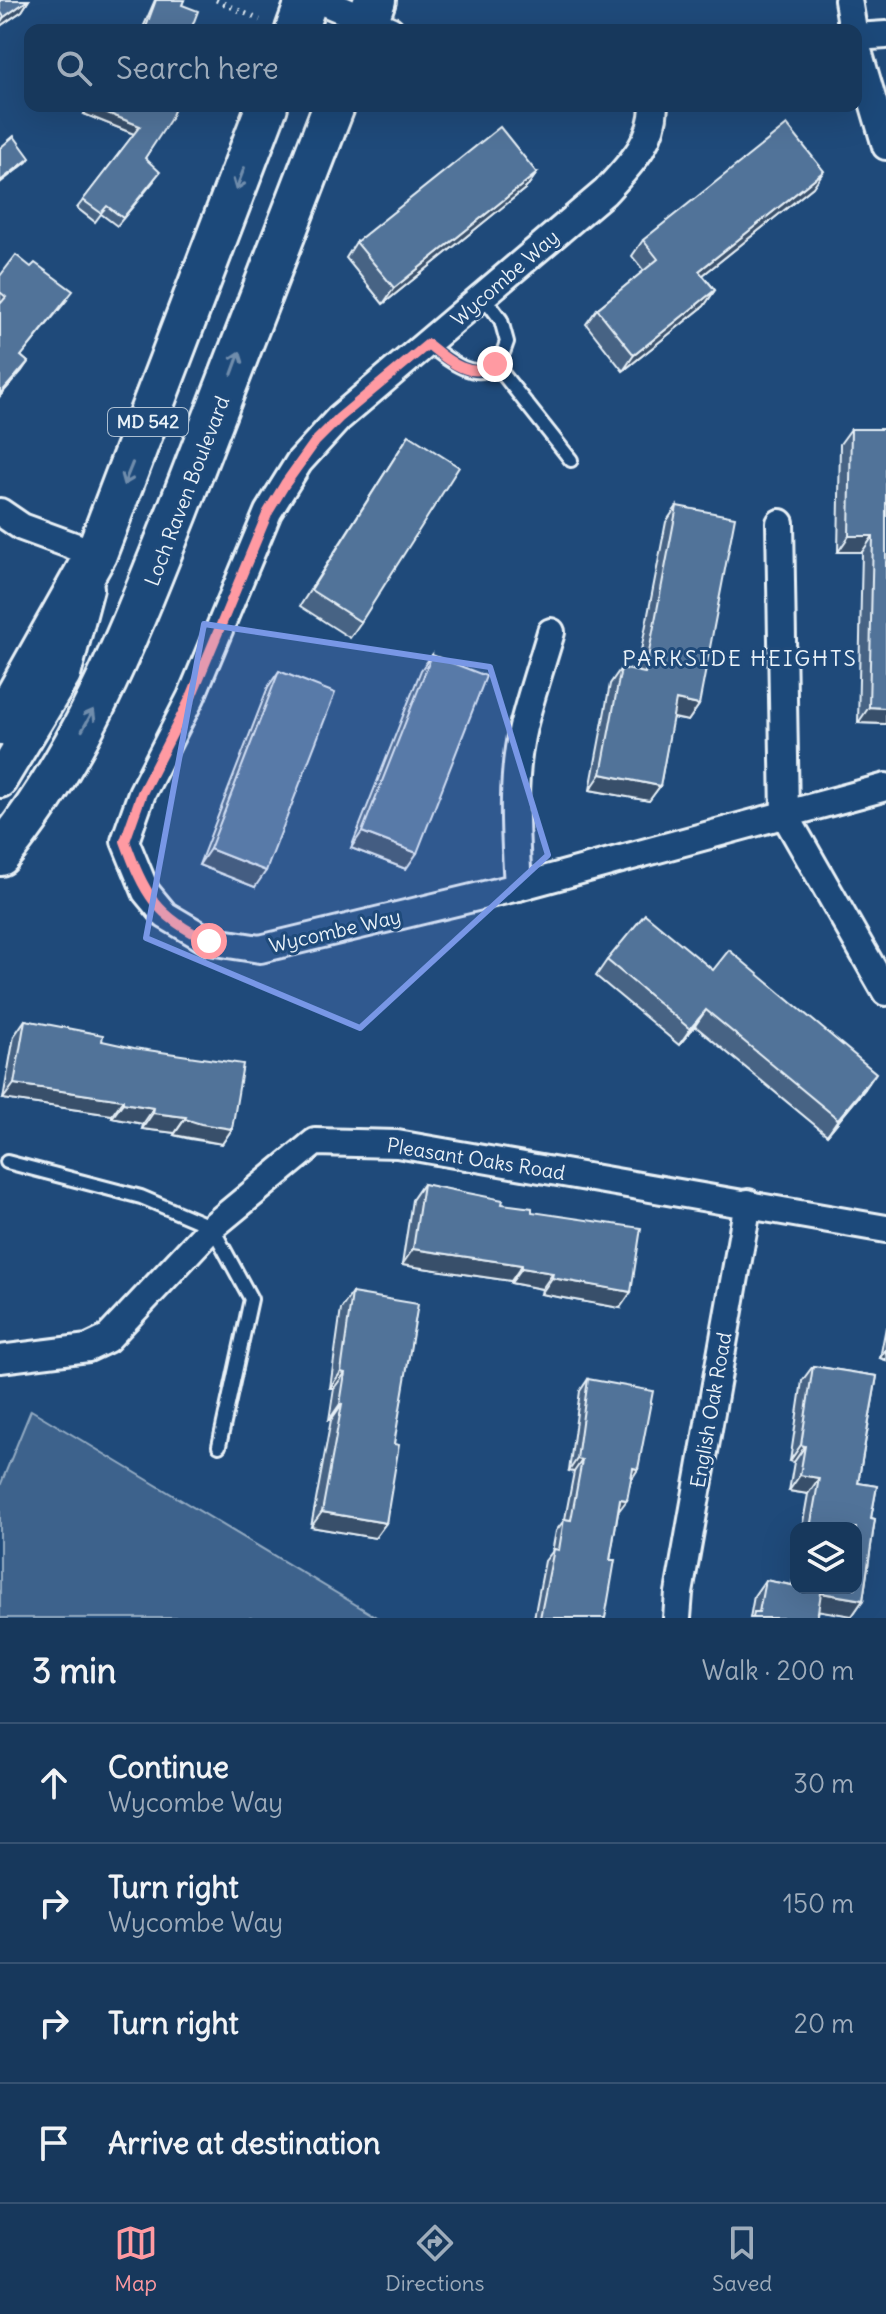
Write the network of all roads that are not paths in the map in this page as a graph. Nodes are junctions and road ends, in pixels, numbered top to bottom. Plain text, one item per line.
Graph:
1 (307, 0) edge
2 (319, 0) edge
3 (848, 0) edge
4 (374, 20) edge
5 (279, 24) edge
6 (852, 24) edge
7 (886, 35) edge
8 (862, 37) edge
9 (862, 64) edge
10 (265, 112) edge
11 (332, 112) edge
12 (654, 112) edge
13 (886, 146) edge
14 (483, 296) junction
15 (428, 344) junction
16 (495, 364) junction
17 (571, 460) dead end
18 (0, 512) edge
19 (780, 523) dead end
20 (96, 554) junction
21 (551, 632) dead end
22 (10, 702) edge
23 (56, 777) junction
24 (0, 781) edge
25 (886, 787) edge
26 (785, 815) junction
27 (0, 855) edge
28 (0, 885) edge
29 (518, 887) junction
30 (886, 992) edge
31 (7, 1162) dead end
32 (748, 1203) junction
33 (212, 1227) junction
34 (886, 1229) edge
35 (0, 1359) edge
36 (219, 1446) dead end
37 (677, 1618) edge

1 - 5 main road
2 - 4 street
3 - 6 street
7 - 8 street
9 - 13 street
10 -> 20 main road, MD 542
23 -> 11 main road, Loch Raven Boulevard / MD 542
12 - 14 street, Wycombe Way
14 - 15 street, Wycombe Way
14 - 16 lane
15 - 16 lane
15 - 29 street, Wycombe Way
16 - 17 lane
18 - 20 street
19 - 26 street
20 - 22 main road, MD 542
20 - 24 street
21 - 29 street
23 - 27 main road, Loch Raven Boulevard / MD 542
23 - 28 main road
25 - 26 street, Wycombe Way
26 - 29 street, Wycombe Way
26 - 30 street
31 - 33 lane
32 - 33 street, Pleasant Oaks Road
32 - 34 street, Pleasant Oaks Road
32 - 37 street, English Oak Road
33 - 35 street, Pleasant Oaks Road
33 - 36 lane

